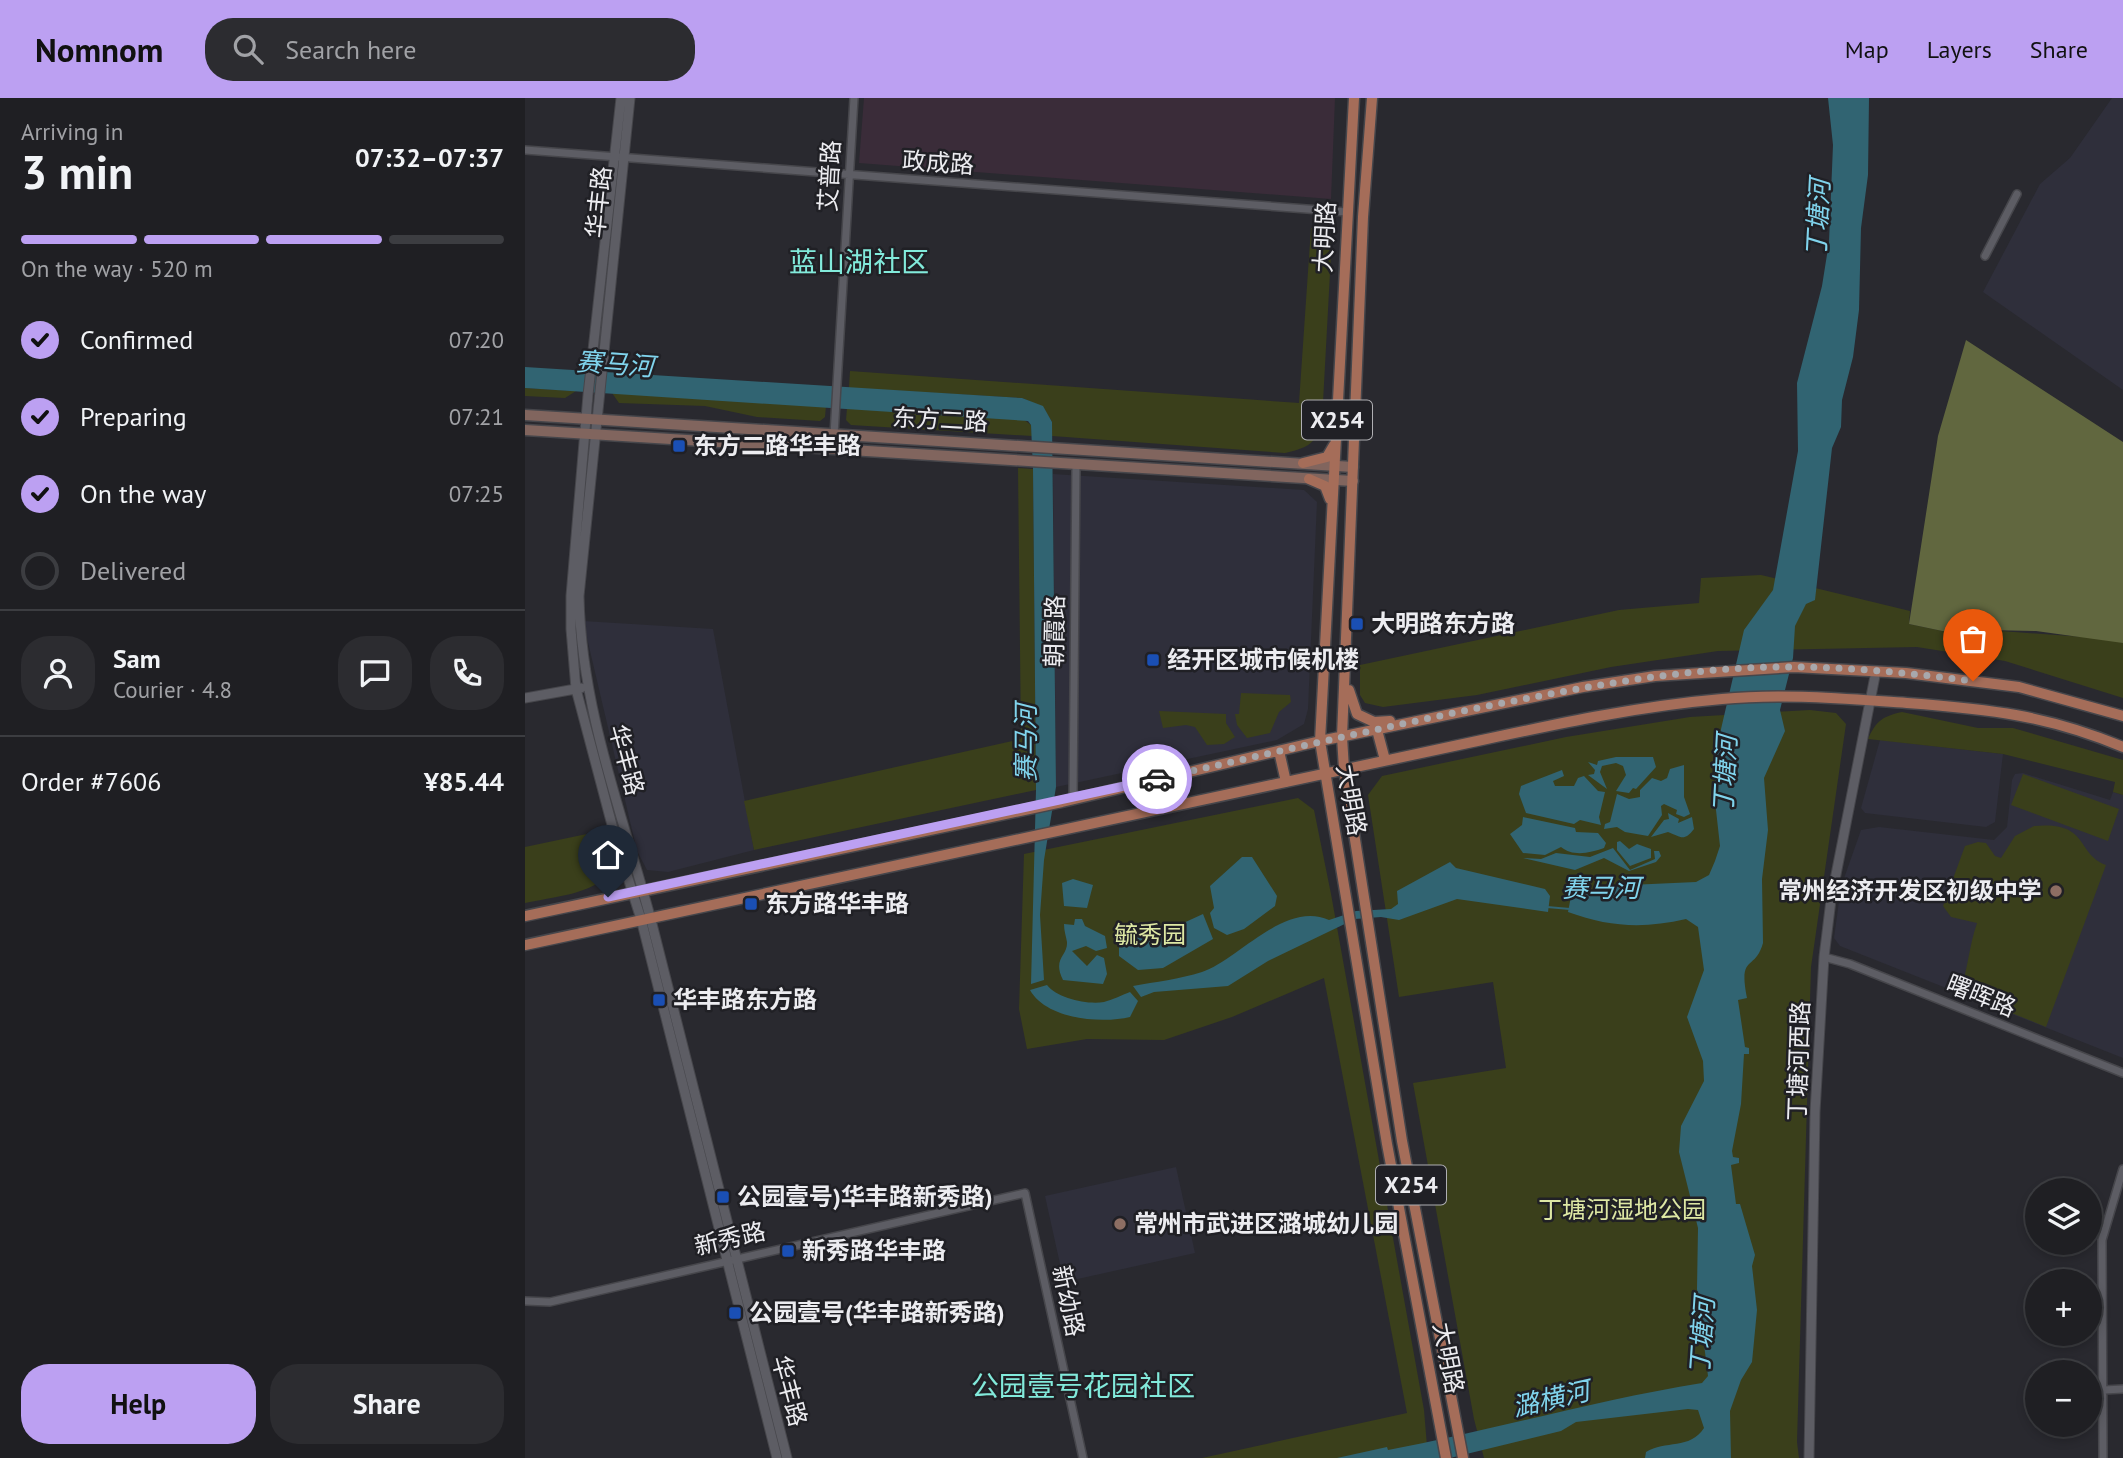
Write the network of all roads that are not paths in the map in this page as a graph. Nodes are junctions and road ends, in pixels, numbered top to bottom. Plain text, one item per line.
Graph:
1 (621, 98) edge
2 (630, 98) edge
3 (854, 98) edge
4 (1354, 98) edge
5 (1372, 98) edge
6 (525, 150) edge
7 (618, 158) junction
8 (849, 176) junction
9 (2017, 194) dead end
10 (1347, 212) junction
11 (1985, 256) dead end
12 (525, 415) edge
13 (592, 421) junction
14 (525, 430) edge
15 (834, 435) junction
16 (591, 436) junction
17 (1336, 439) junction
18 (1303, 463) junction
19 (1076, 464) junction
20 (1335, 465) junction
21 (1353, 467) junction
22 (1308, 479) junction
23 (1334, 480) junction
24 (1353, 481) junction
25 (1332, 508) junction
26 (1345, 669) junction
27 (1876, 671) junction
28 (581, 688) junction
29 (525, 698) edge
30 (1872, 701) junction
31 (2123, 716) edge
32 (1424, 719) junction
33 (1377, 730) junction
34 (1342, 737) junction
35 (1320, 741) junction
36 (2123, 747) edge
37 (1279, 751) junction
38 (1385, 761) junction
39 (1344, 769) junction
40 (1326, 774) junction
41 (1286, 782) junction
42 (1067, 800) junction
43 (636, 892) junction
44 (525, 916) edge
45 (645, 918) junction
46 (525, 945) edge
47 (1823, 957) junction
48 (2123, 1073) edge
49 (2123, 1169) edge
50 (1025, 1193) joint
51 (731, 1259) junction
52 (525, 1301) edge
53 (2104, 1390) junction
54 (2123, 1390) edge
55 (777, 1458) edge
56 (787, 1458) edge
57 (1083, 1458) edge
58 (1446, 1458) edge
59 (1463, 1458) edge
60 (1809, 1458) edge
61 (2103, 1458) edge

1 - 7 street, 华丰路
2 - 7 street, 华丰路
3 - 8 street, 艾普路
4 - 10 main road, 大明路 / X254
5 - 21 main road, 大明路 / X254
6 - 7 street, 政成路
7 - 8 street, 政成路
7 - 13 street, 华丰路
7 - 13 street, 华丰路
8 - 10 street, 政成路
8 - 15 street, 艾普路
9 - 11 street
10 - 17 main road, 大明路 / X254
12 - 13 main road, 东方二路
13 - 15 main road, 东方二路
13 - 16 street, 华丰路
14 - 16 main road, 东方二路
15 - 18 main road, 东方二路
16 - 19 main road, 东方二路
16 - 28 street, 华丰路
17 - 18 main road
17 - 20 main road, 大明路 / X254
18 - 20 main road, 东方二路
19 - 22 main road, 东方二路
19 - 42 street, 朝霞路
20 - 21 main road, 东方二路
20 - 23 main road, 大明路 / X254
21 - 24 main road, 大明路 / X254
22 - 23 main road, 东方二路
22 - 25 main road
23 - 24 main road, 东方二路
23 - 25 main road, 大明路 / X254
24 - 26 main road, 大明路 / X254
25 - 35 main road, 大明路 / X254
26 - 32 main road
26 - 34 main road, 大明路 / X254
27 - 30 street, 丁塘河西路
27 - 31 main road
27 - 32 main road
28 - 29 street
28 - 43 street, 华丰路
30 - 36 main road
30 - 38 main road
30 - 47 street, 丁塘河西路
32 - 33 main road
33 - 34 main road
33 - 38 main road
34 - 35 main road
34 - 39 main road, 大明路 / X254
35 - 37 main road
35 - 40 main road, 大明路 / X254
37 - 41 main road
37 - 42 main road
38 - 39 main road
39 - 40 main road
39 - 59 main road, 大明路 / X254
40 - 41 main road
40 - 58 main road, 大明路 / X254
41 - 45 main road
42 - 43 main road
43 - 44 main road
43 - 45 street, 华丰路
45 - 46 main road
45 - 51 street, 华丰路
47 - 48 street, 曙晖路
47 - 60 street, 丁塘河西路
49 - 53 street
50 - 51 street, 新秀路
50 - 57 street, 新幼路
51 - 52 street, 新秀路
51 - 55 street, 华丰路
51 - 56 street, 华丰路
53 - 54 street
53 - 61 street

